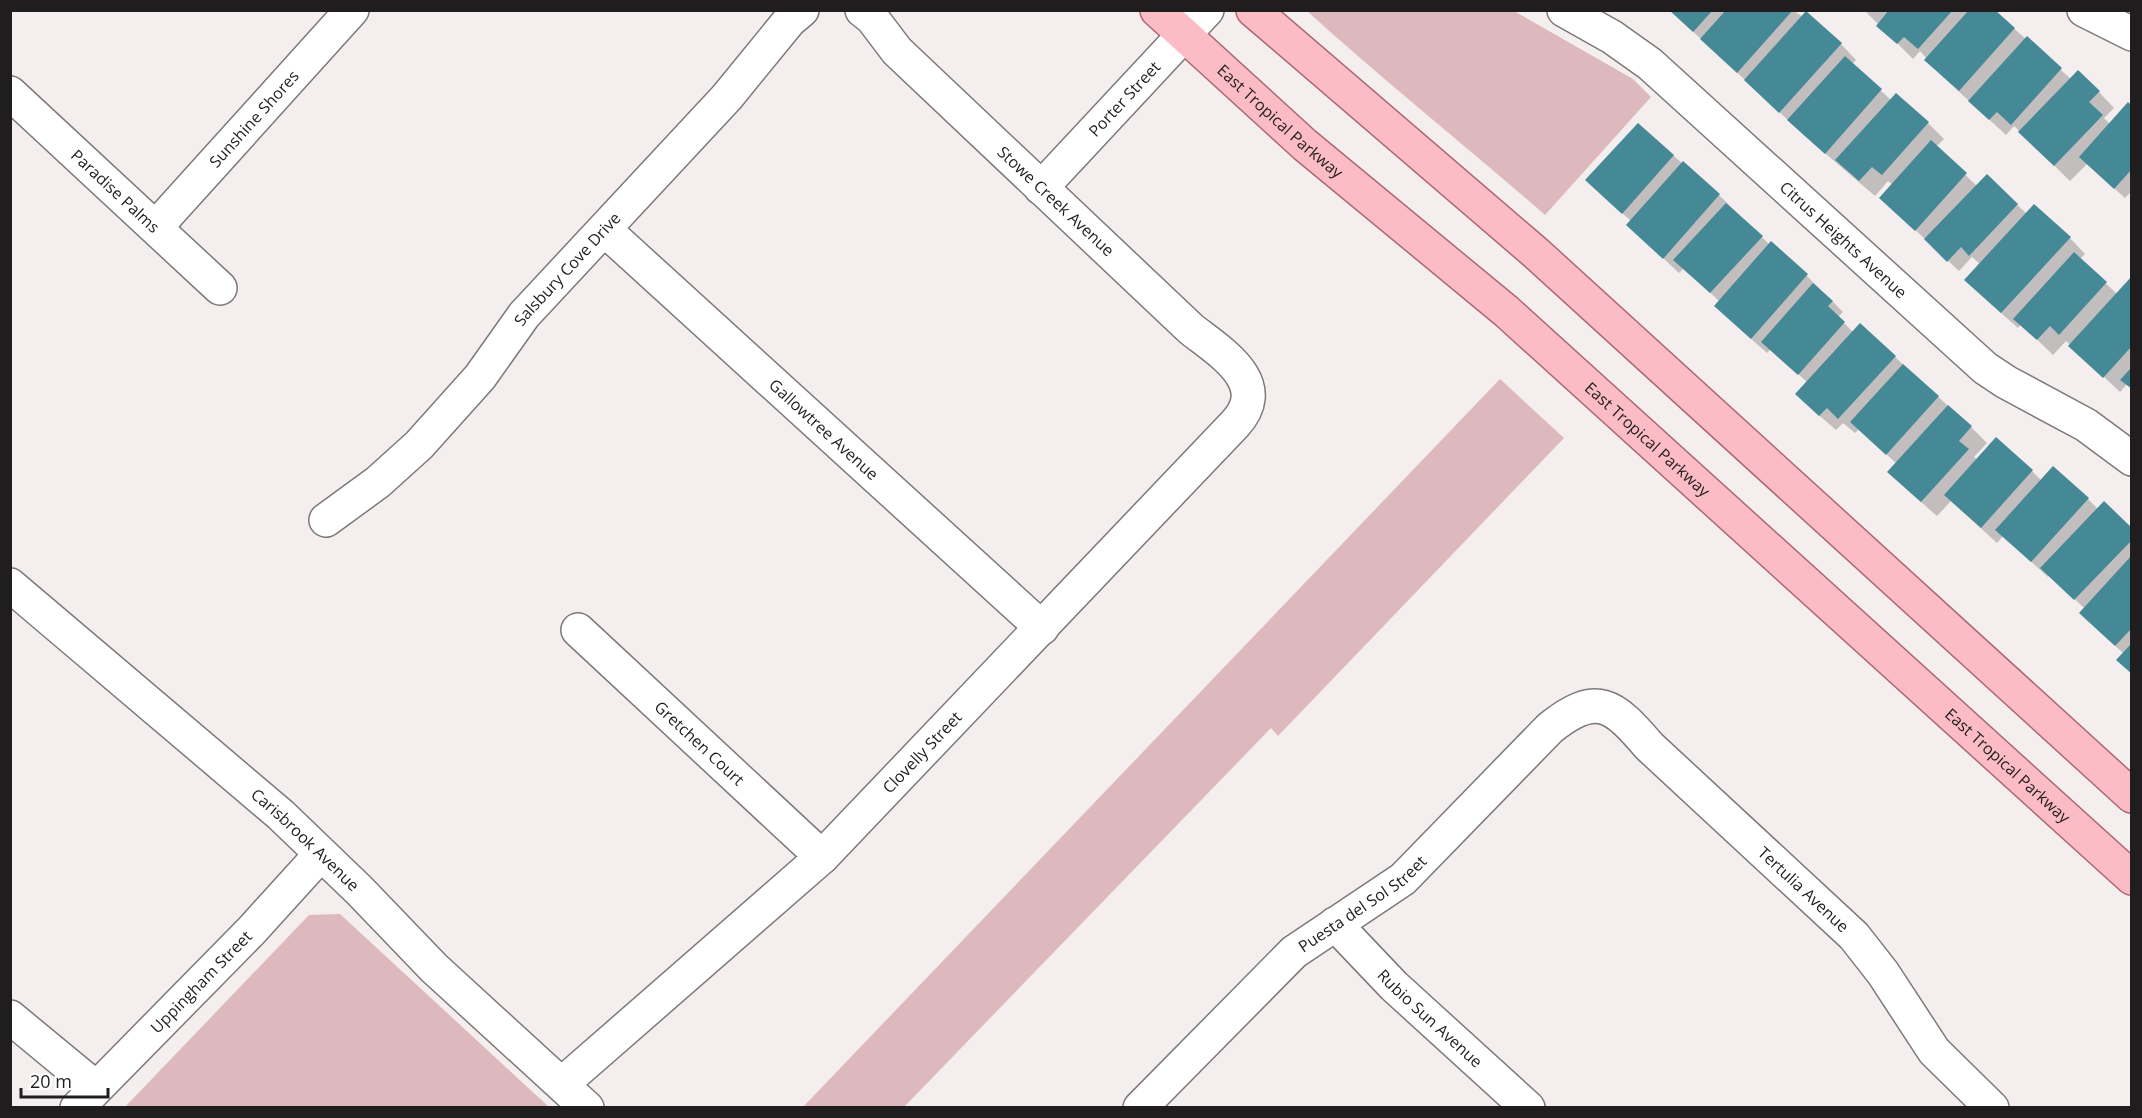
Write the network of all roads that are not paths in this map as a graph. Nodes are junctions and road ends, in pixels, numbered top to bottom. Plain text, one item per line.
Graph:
1 (352, 10) edge
2 (802, 10) edge
3 (862, 10) edge
4 (1157, 10) edge
5 (1207, 10) edge
6 (1252, 10) edge
7 (1564, 10) edge
8 (2084, 10) edge
9 (2132, 34) edge
10 (1184, 35) junction
11 (10, 93) edge
12 (1041, 188) junction
13 (156, 227) junction
14 (605, 230) junction
15 (220, 288) dead end
16 (1247, 390) joint
17 (2132, 459) edge
18 (326, 520) dead end
19 (10, 585) edge
20 (1042, 628) junction
21 (578, 630) dead end
22 (1587, 707) joint
23 (2132, 796) edge
24 (321, 854) junction
25 (822, 857) junction
26 (2132, 878) edge
27 (1335, 924) junction
28 (10, 1017) edge
29 (562, 1084) junction
30 (87, 1098) edge
31 (587, 1107) edge
32 (1140, 1107) edge
33 (1528, 1107) edge
34 (1992, 1107) edge

1 - 13 street, Sunshine Shores
2 - 14 street, Salsbury Cove Drive
3 - 12 street, Stowe Creek Avenue
4 - 10 main road, East Tropical Parkway
5 - 10 street, Porter Street
6 - 23 main road
7 - 17 street, Citrus Heights Avenue
8 - 9 street
10 - 12 street, Porter Street
10 - 26 main road, East Tropical Parkway
11 - 13 street, Paradise Palms
12 - 16 street, Stowe Creek Avenue
13 - 15 street, Paradise Palms
14 - 18 street, Salsbury Cove Drive
14 - 20 street, Gallowtree Avenue
16 - 20 street, Clovelly Street
19 - 24 street, Carisbrook Avenue
20 - 25 street, Clovelly Street
21 - 25 street, Gretchen Court
22 - 27 street, Puesta del Sol Street
22 - 34 street, Tertulia Avenue
24 - 29 street, Carisbrook Avenue
24 - 30 street, Uppingham Street
25 - 29 street, Clovelly Street
27 - 32 street, Puesta del Sol Street
27 - 33 street, Rubio Sun Avenue
28 - 30 street
29 - 31 street, Carisbrook Avenue

